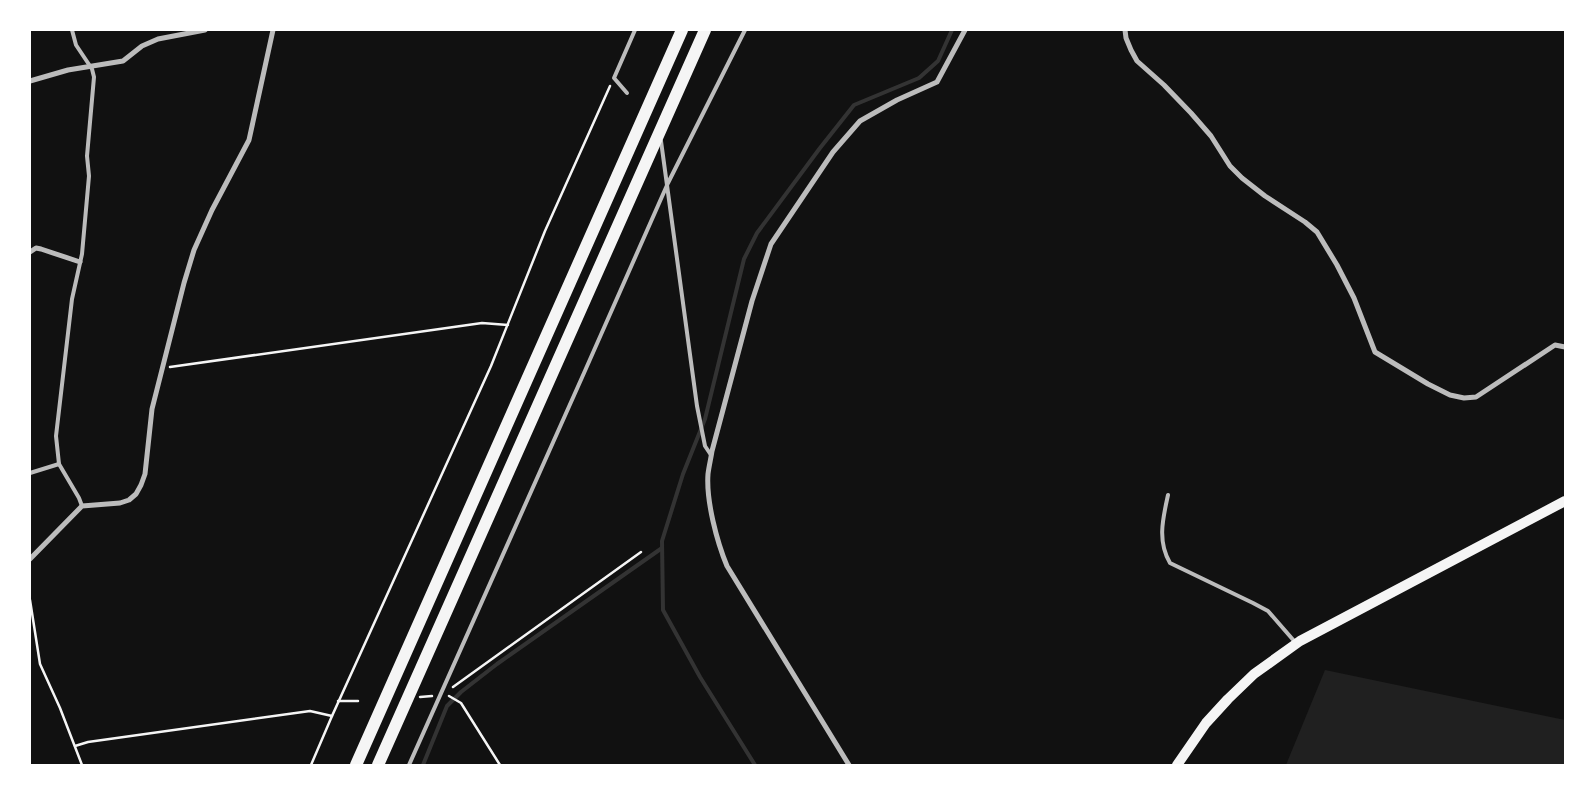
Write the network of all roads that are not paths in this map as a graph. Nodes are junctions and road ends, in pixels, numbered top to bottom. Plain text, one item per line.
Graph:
1 (72, 30) edge
2 (205, 30) edge
3 (273, 30) edge
4 (635, 30) edge
5 (678, 30) edge
6 (682, 30) edge
7 (705, 30) edge
8 (709, 30) edge
9 (745, 30) edge
10 (964, 30) edge
11 (1125, 30) edge
12 (90, 67) junction
13 (30, 81) edge
14 (628, 93) dead end
15 (642, 121) junction
16 (661, 134) junction
17 (668, 183) junction
18 (30, 252) edge
19 (80, 262) junction
20 (1565, 347) edge
21 (711, 455) junction
22 (59, 464) junction
23 (30, 473) edge
24 (1168, 495) dead end
25 (1565, 501) edge
26 (82, 506) junction
27 (30, 559) edge
28 (1296, 643) junction
29 (356, 765) edge
30 (378, 765) edge
31 (409, 765) edge
32 (849, 765) edge
33 (1178, 765) edge

1 - 12 lane
2 - 12 street
3 - 26 street
4 - 14 lane
5 - 15 highway
6 - 15 highway
7 - 16 highway
8 - 16 highway
9 - 17 lane
10 - 21 street
11 - 20 street
12 - 13 street
12 - 19 lane
15 - 29 highway
16 - 17 lane
16 - 30 highway
17 - 21 lane
17 - 31 lane
18 - 19 street
19 - 22 lane
21 - 32 street
22 - 23 lane
22 - 26 lane
24 - 28 lane
25 - 28 main road
26 - 27 street
28 - 33 main road

